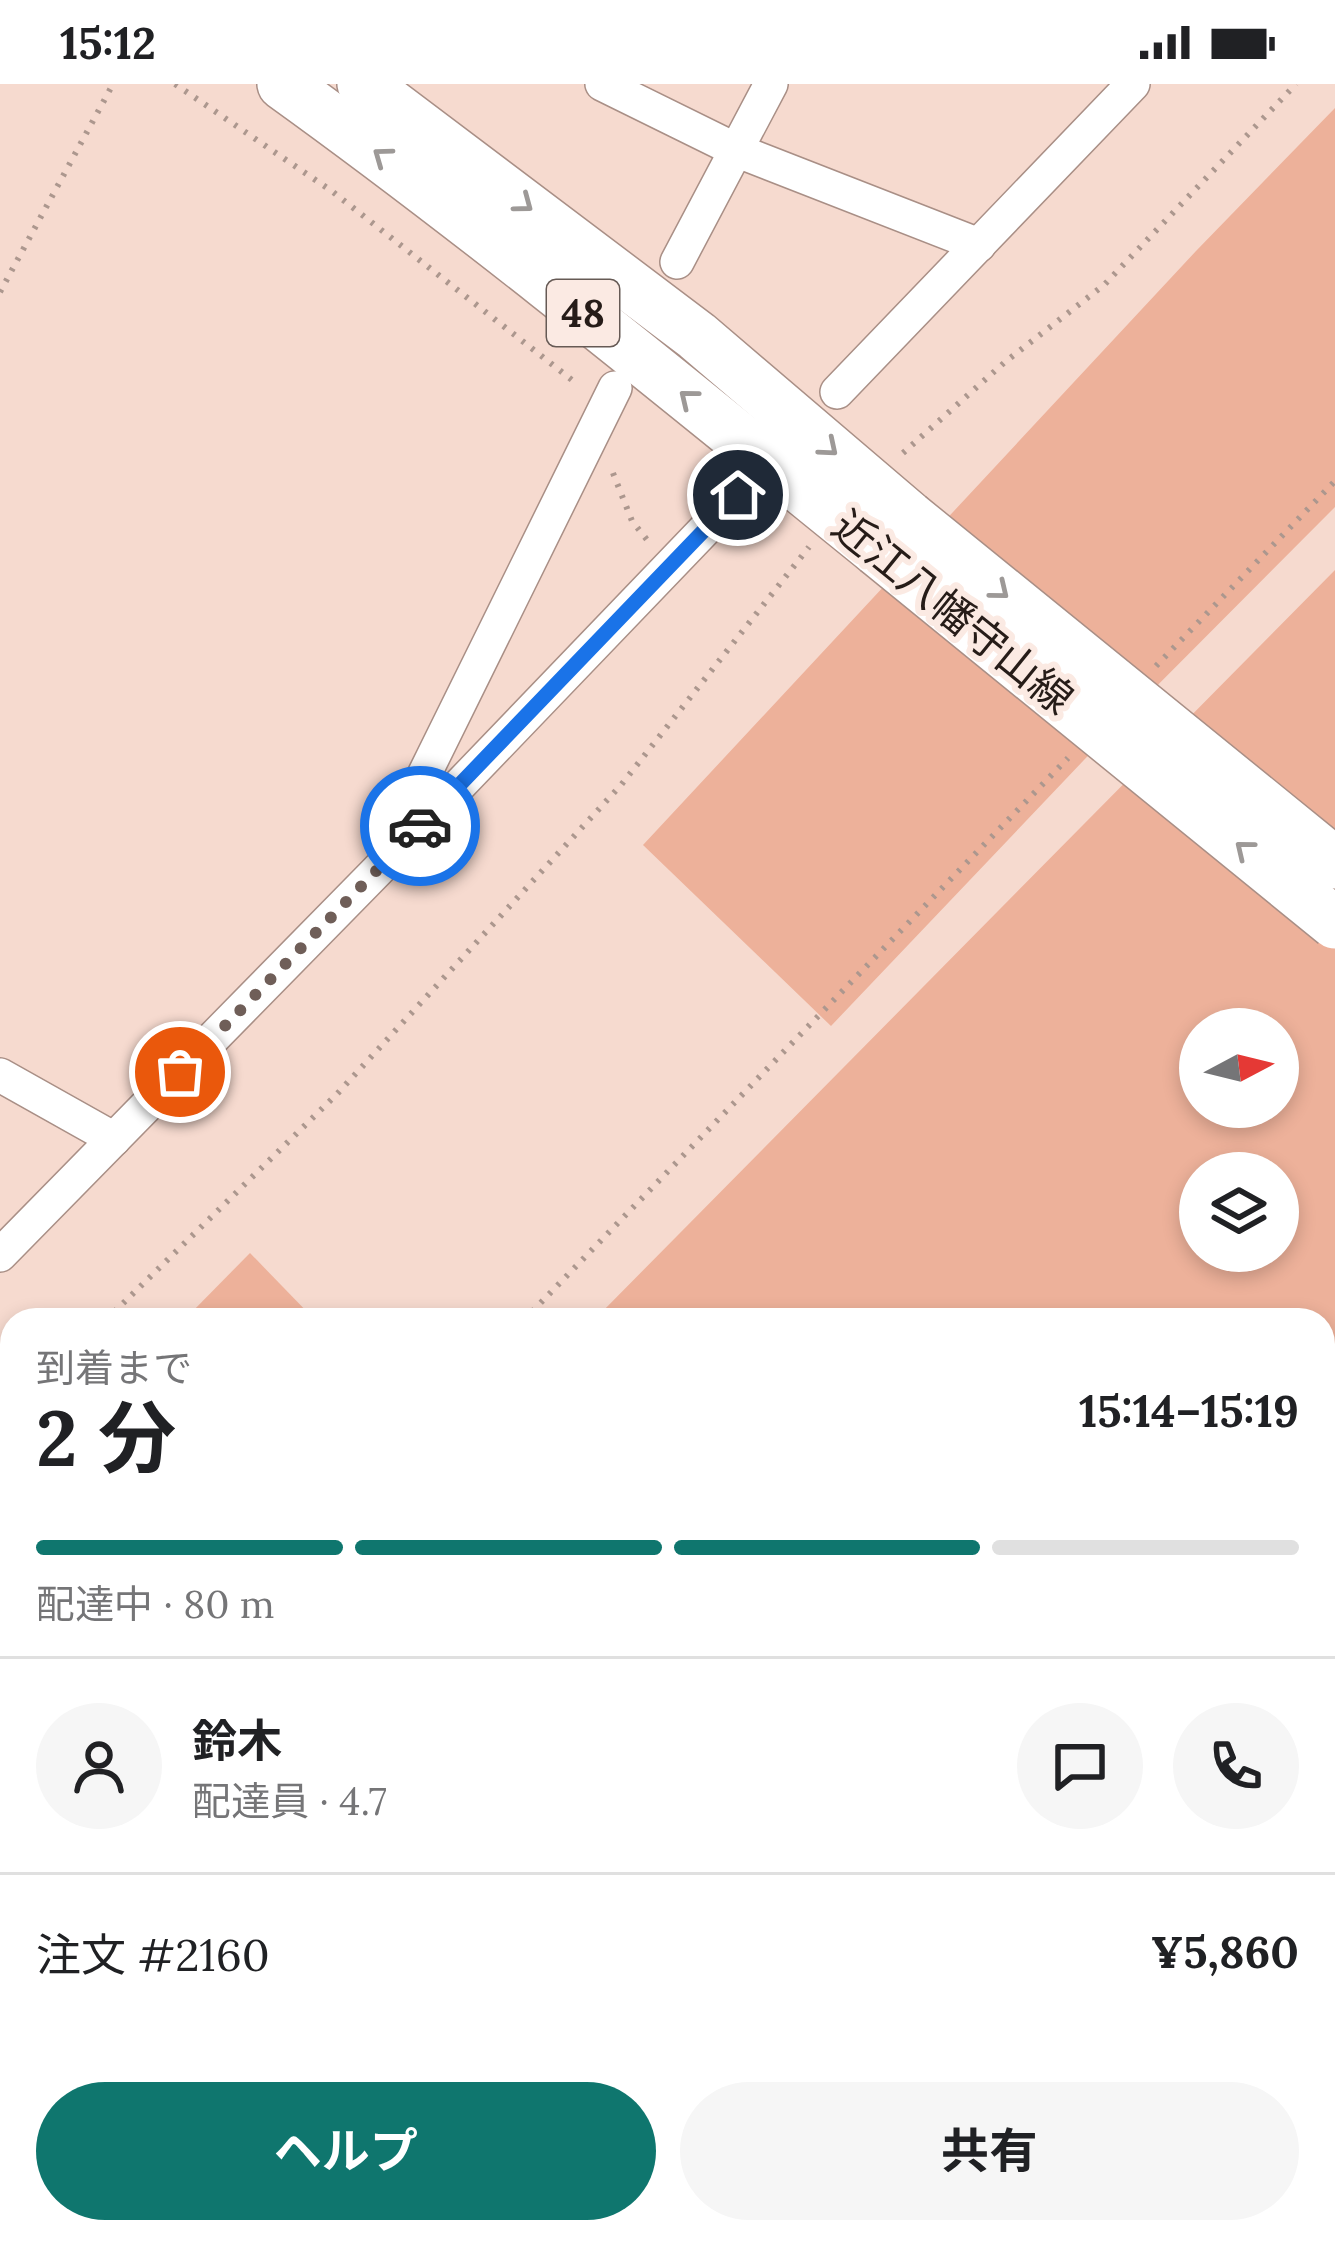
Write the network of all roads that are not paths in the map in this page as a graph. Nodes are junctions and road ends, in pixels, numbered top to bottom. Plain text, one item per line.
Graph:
1 (283, 84) edge
2 (363, 84) edge
3 (602, 84) edge
4 (771, 84) edge
5 (1132, 84) edge
6 (738, 151) junction
7 (979, 244) junction
8 (677, 262) dead end
9 (837, 392) dead end
10 (611, 397) road end
11 (738, 495) dead end
12 (852, 499) junction
13 (893, 533) junction
14 (1335, 863) edge
15 (377, 871) junction
16 (1335, 923) edge
17 (0, 1075) edge
18 (114, 1139) junction
19 (0, 1255) edge

12 -> 1 main road, 近江八幡守山線 / 48
2 -> 12 main road, 近江八幡守山線 / 48
3 - 6 street
4 - 6 street
5 - 7 street
6 - 7 street
6 - 8 street
7 - 9 street
10 - 15 street
11 - 15 street
12 - 13 main road, 近江八幡守山線 / 48
13 -> 14 main road, 近江八幡守山線 / 48, bridge
16 -> 13 main road, 近江八幡守山線 / 48, bridge
15 - 18 street
17 - 18 street
18 - 19 street

